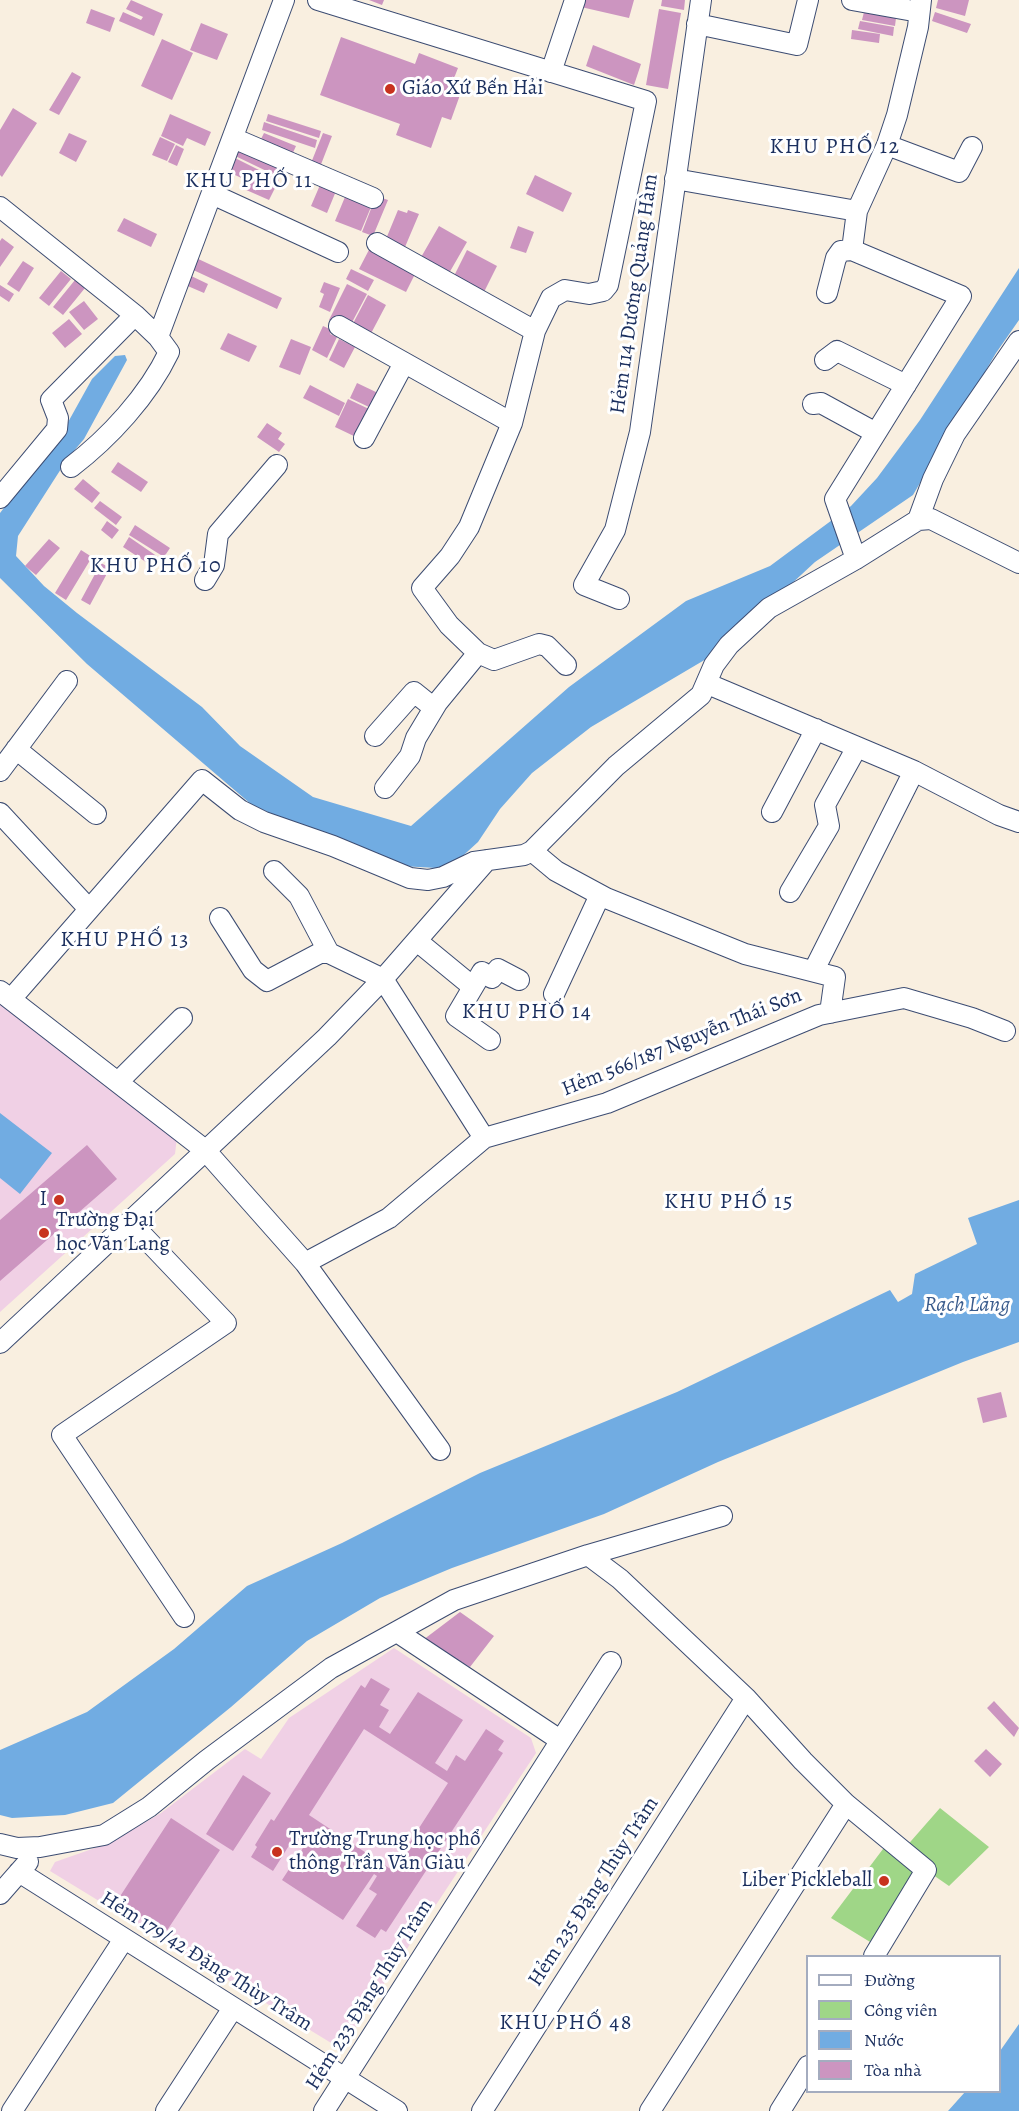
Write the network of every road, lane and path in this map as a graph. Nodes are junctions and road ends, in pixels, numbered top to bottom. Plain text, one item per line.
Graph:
1 (284, 0) edge
2 (318, 0) edge
3 (575, 0) edge
4 (701, 0) edge
5 (808, 0) edge
6 (852, 0) edge
7 (920, 6) edge
8 (697, 24) junction
9 (551, 72) junction
10 (232, 138) junction
11 (887, 145) junction
12 (972, 147) dead end
13 (675, 179) junction
14 (212, 194) junction
15 (373, 198) dead end
16 (0, 207) edge
17 (857, 211) junction
18 (378, 243) dead end
19 (852, 250) junction
20 (338, 252) dead end
21 (827, 293) dead end
22 (135, 315) junction
23 (339, 326) dead end
24 (535, 331) junction
25 (158, 337) junction
26 (1019, 341) edge
27 (825, 360) dead end
28 (404, 363) junction
29 (906, 385) junction
30 (813, 404) dead end
31 (512, 423) junction
32 (876, 433) junction
33 (364, 438) dead end
34 (277, 465) dead end
35 (71, 467) dead end
36 (0, 498) edge
37 (918, 520) junction
38 (1016, 555) edge
39 (856, 559) junction
40 (205, 580) dead end
41 (619, 599) dead end
42 (478, 653) junction
43 (566, 665) dead end
44 (67, 681) dead end
45 (708, 684) junction
46 (434, 708) junction
47 (816, 729) junction
48 (375, 736) dead end
49 (857, 747) junction
50 (16, 749) junction
51 (0, 771) edge
52 (914, 771) junction
53 (385, 788) dead end
54 (772, 812) dead end
55 (0, 813) edge
56 (96, 814) dead end
57 (1019, 822) edge
58 (532, 851) junction
59 (489, 858) junction
60 (274, 871) dead end
61 (790, 892) dead end
62 (600, 895) junction
63 (89, 909) junction
64 (220, 918) dead end
65 (417, 941) junction
66 (329, 952) junction
67 (814, 970) junction
68 (383, 979) junction
69 (519, 980) dead end
70 (473, 987) junction
71 (554, 994) dead end
72 (6, 995) edge
73 (830, 1013) junction
74 (183, 1018) dead end
75 (1005, 1031) dead end
76 (490, 1040) dead end
77 (118, 1082) junction
78 (484, 1138) junction
79 (205, 1150) junction
80 (130, 1222) junction
81 (305, 1263) junction
82 (0, 1342) edge
83 (440, 1450) dead end
84 (722, 1516) dead end
85 (588, 1555) junction
86 (184, 1617) dead end
87 (397, 1632) junction
88 (611, 1662) dead end
89 (746, 1698) junction
90 (560, 1740) junction
91 (846, 1803) junction
92 (0, 1844) edge
93 (40, 1846) junction
94 (19, 1872) junction
95 (0, 1894) edge
96 (124, 1939) junction
97 (875, 1955) edge
98 (233, 2008) junction
99 (806, 2068) edge
100 (345, 2079) junction
101 (12, 2111) edge
102 (166, 2111) edge
103 (324, 2111) edge
104 (397, 2111) edge
105 (482, 2111) edge
106 (650, 2111) edge
107 (780, 2111) edge

1 - 10 street
2 - 9 street
3 - 9 street
4 - 8 street, Hẻm 114 Dương Quảng Hàm
5 - 8 street
6 - 7 street
7 - 11 street
8 - 13 street, Hẻm 114 Dương Quảng Hàm
9 - 24 street
10 - 14 street
10 - 15 street
11 - 12 street
11 - 17 street
13 - 17 street
13 - 41 street, Hẻm 114 Dương Quảng Hàm
14 - 20 street
14 - 25 street
16 - 22 street
17 - 19 street
18 - 24 street
19 - 21 street
19 - 29 street
22 - 25 street
22 - 36 street
23 - 28 street
24 - 31 street
25 - 35 street
26 - 37 street
27 - 29 street
28 - 31 street
28 - 33 street
29 - 32 street
30 - 32 street
31 - 42 street
32 - 39 street
34 - 40 street
37 - 38 street
37 - 39 street
39 - 45 street
42 - 43 street
42 - 46 street
44 - 50 street
45 - 47 street
45 - 58 street
46 - 48 street
46 - 53 street
47 - 49 street
47 - 54 street
49 - 52 street
49 - 61 street
50 - 51 street
50 - 56 street
52 - 57 street
52 - 67 street
55 - 63 street
58 - 59 street
58 - 62 street
59 - 63 street
59 - 65 street
60 - 66 street
62 - 67 street
62 - 71 street
63 - 72 street
64 - 66 street
65 - 68 street
65 - 70 street
66 - 68 street
67 - 73 street
68 - 78 street
68 - 79 street
69 - 70 street
70 - 76 street
72 - 77 street
73 - 75 street, Hẻm 566/187 Nguyễn Thái Sơn
73 - 78 street, Hẻm 566/187 Nguyễn Thái Sơn
74 - 77 street
77 - 79 street
78 - 81 street, Hẻm 566/187 Nguyễn Thái Sơn
79 - 80 street
79 - 81 street
80 - 82 street
80 - 86 street
81 - 83 street
84 - 85 street
85 - 87 street
85 - 89 street
87 - 90 street
87 - 93 street
88 - 90 street, Hẻm 233 Đặng Thùy Trâm
89 - 91 street
89 - 105 street, Hẻm 235 Đặng Thùy Trâm
90 - 100 street, Hẻm 233 Đặng Thùy Trâm
91 - 97 street
91 - 106 street
92 - 93 street
93 - 94 street
94 - 95 street
94 - 96 street, Hẻm 179/42 Đặng Thùy Trâm
96 - 98 street, Hẻm 179/42 Đặng Thùy Trâm
96 - 101 street
98 - 100 street, Hẻm 179/42 Đặng Thùy Trâm
98 - 102 street
99 - 107 street
100 - 103 street, Hẻm 233 Đặng Thùy Trâm
100 - 104 street, Hẻm 179/42 Đặng Thùy Trâm

